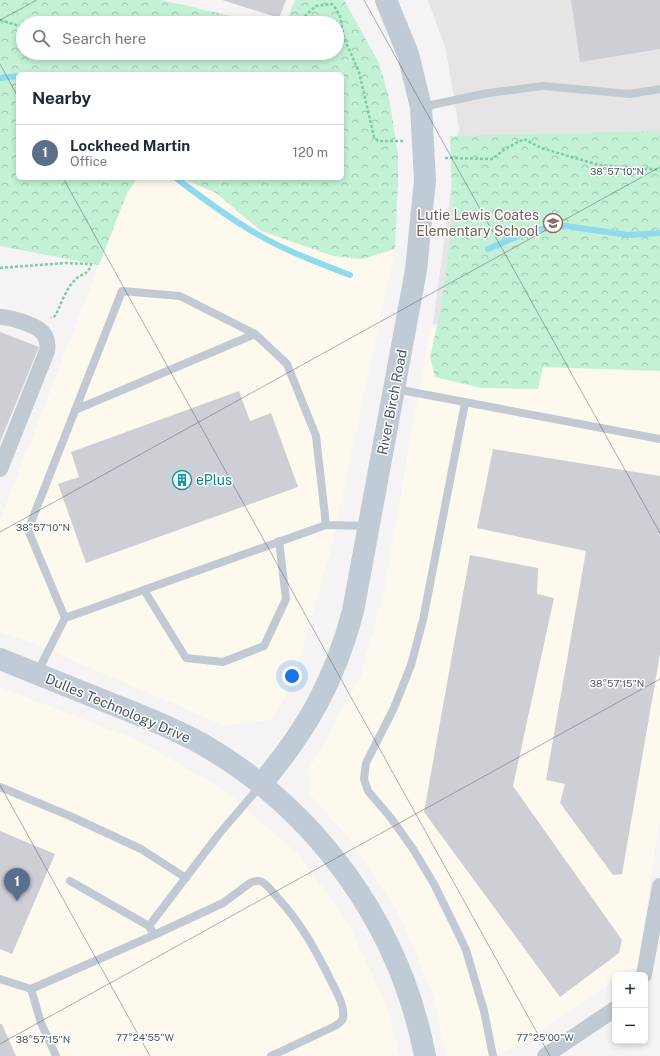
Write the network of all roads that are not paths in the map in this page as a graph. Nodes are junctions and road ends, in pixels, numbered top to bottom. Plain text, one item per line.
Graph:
1 (386, 0) edge
2 (660, 90) edge
3 (421, 107) junction
4 (0, 317) edge
5 (255, 334) junction
6 (395, 389) junction
7 (465, 403) junction
8 (75, 410) junction
9 (660, 439) edge
10 (0, 469) edge
11 (326, 525) junction
12 (369, 526) junction
13 (279, 541) junction
14 (144, 590) junction
15 (65, 618) junction
16 (0, 659) edge
17 (37, 674) junction
18 (261, 784) junction
19 (0, 787) edge
20 (186, 878) junction
21 (70, 881) dead end
22 (660, 886) edge
23 (149, 926) junction
24 (154, 935) junction
25 (645, 972) edge
26 (0, 979) edge
27 (31, 989) junction
28 (612, 1011) edge
29 (56, 1056) edge
30 (271, 1056) edge
31 (425, 1056) edge
32 (493, 1056) edge
33 (545, 1056) edge

1 - 3 street, River Birch Road
2 - 3 lane
3 - 6 street, River Birch Road
4 - 10 street
5 - 8 lane
5 - 8 lane
5 - 11 lane
6 - 7 lane
6 - 12 street, River Birch Road
7 - 9 lane
7 - 32 lane
8 - 15 lane
11 - 12 lane
11 - 13 lane
12 - 18 street, River Birch Road
13 - 14 lane
13 - 14 lane
14 - 15 lane
15 - 17 lane
16 - 17 street, Dulles Technology Drive
17 - 18 street, Dulles Technology Drive
18 - 20 lane
18 - 31 street, Dulles Technology Drive
19 - 20 lane
20 - 23 lane
21 - 23 lane
22 - 25 street
23 - 24 lane
24 - 27 lane
24 - 30 lane
26 - 27 lane
27 - 29 lane
28 - 33 street

